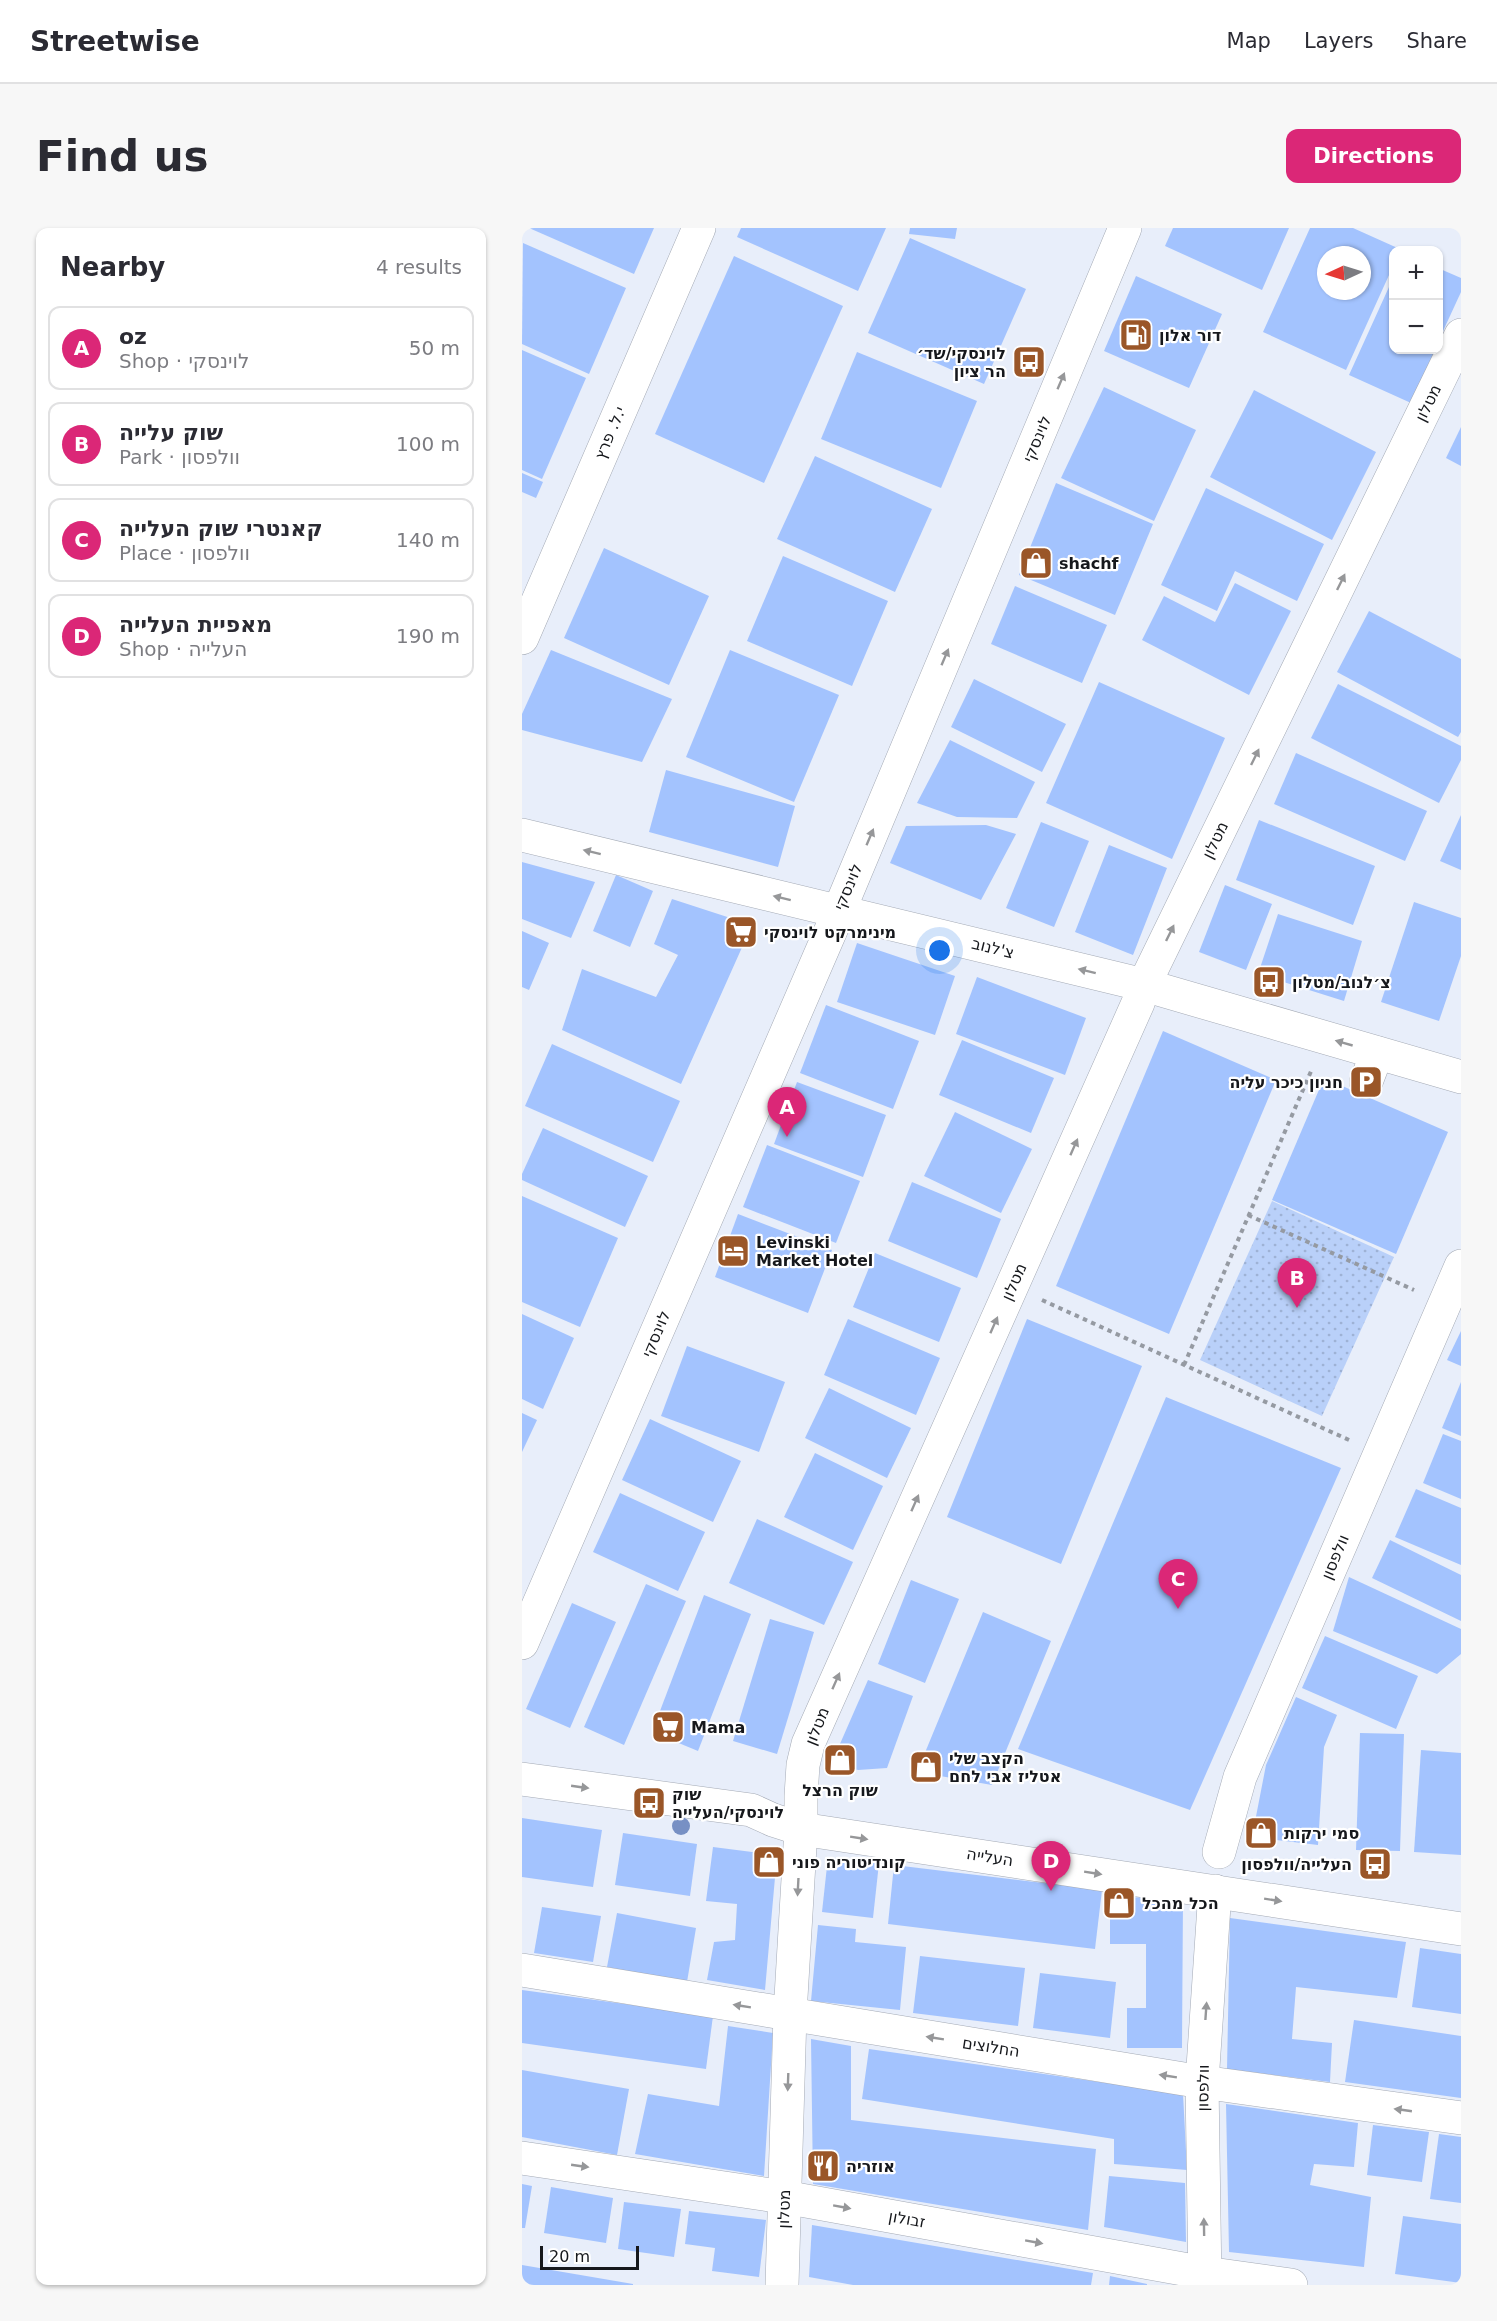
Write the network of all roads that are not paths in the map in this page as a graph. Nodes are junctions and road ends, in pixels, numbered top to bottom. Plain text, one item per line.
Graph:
1 (699, 228) edge
2 (1125, 228) edge
3 (1461, 335) edge
4 (522, 638) edge
5 (522, 835) edge
6 (839, 910) junction
7 (1144, 985) junction
8 (1461, 1077) edge
9 (1461, 1266) edge
10 (522, 1643) edge
11 (522, 1779) edge
12 (801, 1829) junction
13 (1219, 1852) dead end
14 (1215, 1891) junction
15 (1461, 1929) edge
16 (522, 1970) edge
17 (790, 2014) junction
18 (1202, 2082) junction
19 (1461, 2118) edge
20 (522, 2158) edge
21 (784, 2197) junction
22 (1205, 2279) edge
23 (782, 2285) edge
24 (1291, 2285) edge

1 - 4 street, י.ל. פרץ
6 -> 2 street, לוינסקי
7 -> 3 street, מטלון
6 -> 5 street, צ'לנוב
7 -> 6 street, צ'לנוב
6 - 10 street, לוינסקי
8 -> 7 street, צ'לנוב
12 -> 7 street, מטלון
9 - 13 street, וולפסון
11 -> 12 street, העלייה
12 -> 14 street, העלייה
12 -> 17 street, מטלון
14 -> 15 street, העלייה
18 -> 14 street, וולפסון
17 -> 16 street, החלוצים
18 -> 17 street, החלוצים
17 -> 21 street, מטלון
19 -> 18 street, החלוצים
22 -> 18 street, וולפסון
20 -> 21 street, זבולון
21 -> 22 street, זבולון
21 - 23 street, מטלון
22 - 24 street, זבולון

